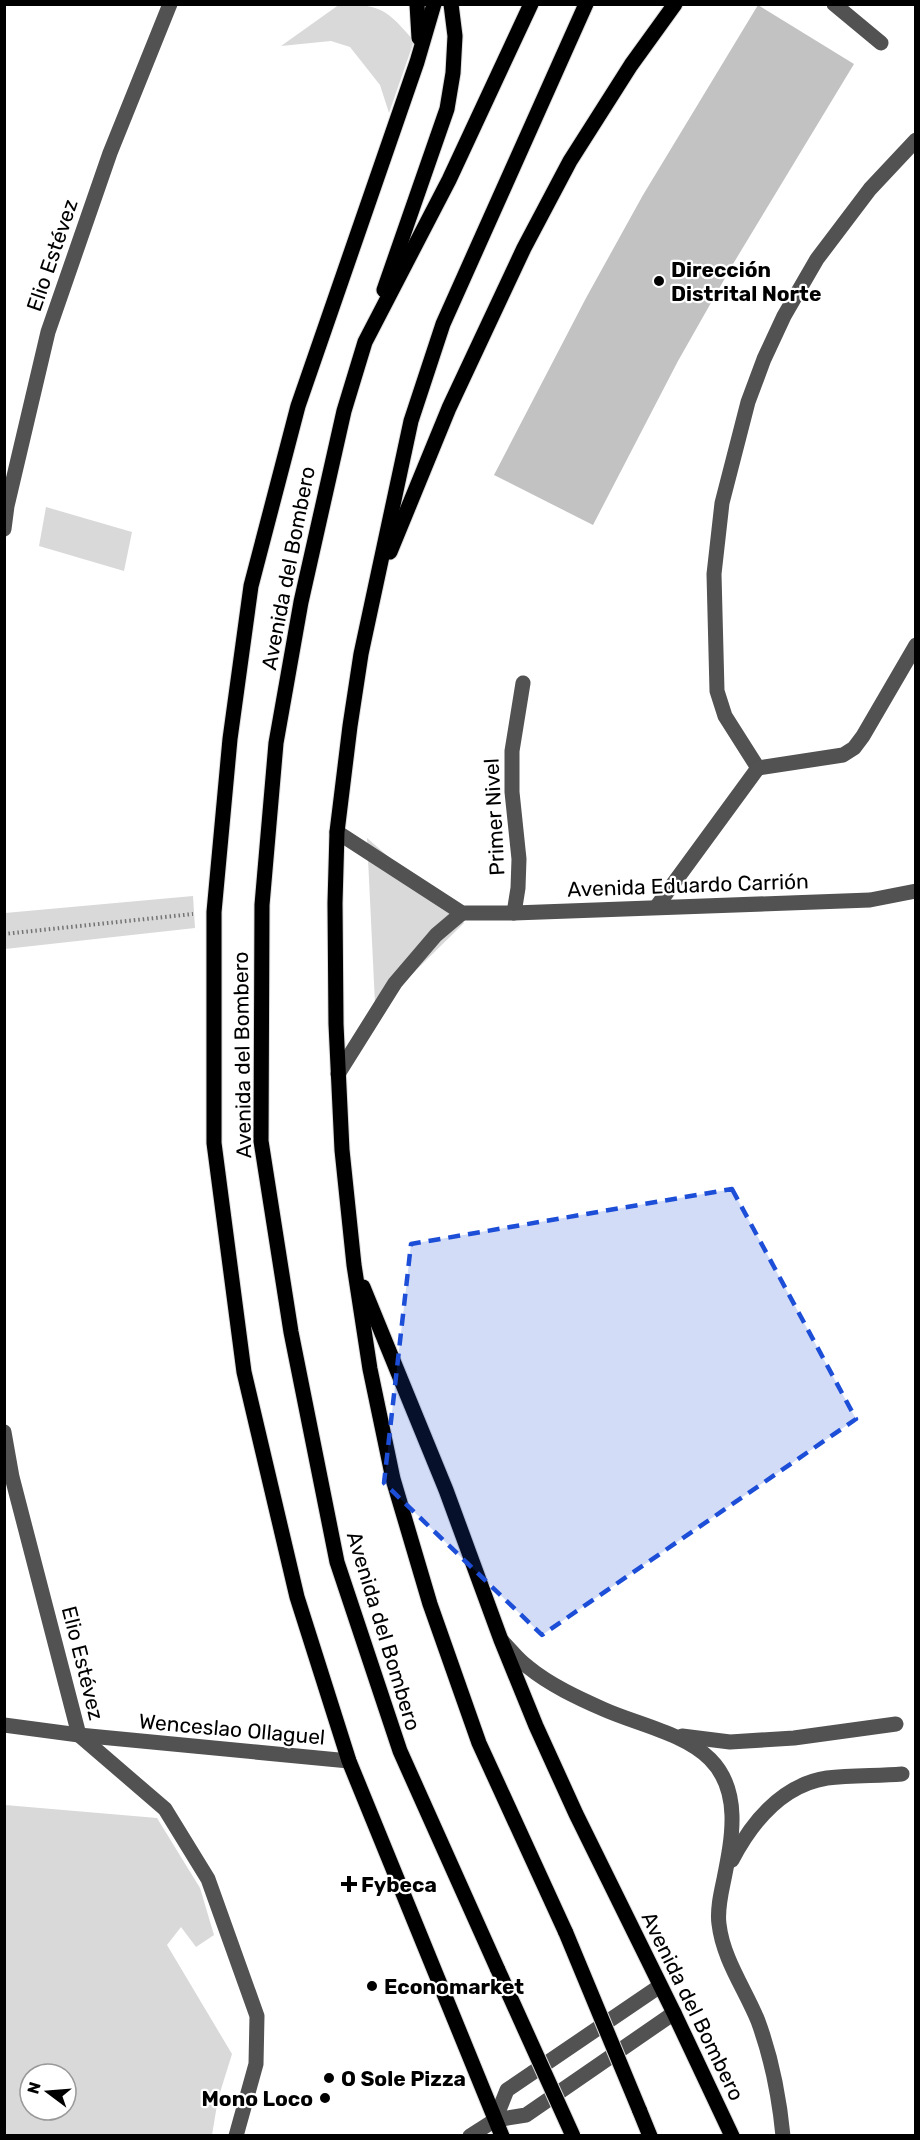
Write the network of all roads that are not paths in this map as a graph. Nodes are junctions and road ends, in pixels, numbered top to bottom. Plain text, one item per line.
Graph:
1 (170, 4) edge
2 (417, 4) edge
3 (434, 4) edge
4 (451, 4) edge
5 (531, 4) edge
6 (586, 4) edge
7 (675, 4) edge
8 (834, 4) edge
9 (881, 43) dead end
10 (417, 62) junction
11 (915, 140) edge
12 (365, 342) junction
13 (4, 529) edge
14 (375, 588) junction
15 (915, 645) edge
16 (523, 683) dead end
17 (758, 768) junction
18 (337, 832) junction
19 (915, 891) edge
20 (657, 906) junction
21 (462, 913) junction
22 (514, 913) junction
23 (338, 1074) junction
24 (354, 1264) junction
25 (4, 1432) edge
26 (501, 1640) junction
27 (896, 1724) dead end
28 (4, 1725) edge
29 (79, 1735) junction
30 (670, 1735) junction
31 (349, 1761) junction
32 (902, 1774) dead end
33 (725, 1873) junction
34 (660, 1986) junction
35 (674, 2013) junction
36 (495, 2120) junction
37 (236, 2136) edge
38 (470, 2136) edge
39 (502, 2136) edge
40 (573, 2136) edge
41 (650, 2136) edge
42 (732, 2136) edge
43 (783, 2136) edge

1 - 13 street, Elio Estévez
2 - 10 main road
3 - 10 main road, Avenida del Bombero
4 - 12 main road
5 - 12 main road, Avenida del Bombero
6 - 14 main road
7 - 14 main road
8 - 9 street
10 - 31 main road, Avenida del Bombero
11 - 17 street
12 - 40 main road, Avenida del Bombero, bridge
14 - 18 main road, Avenida del Bombero
15 - 17 street
16 - 22 street, Primer Nivel
17 - 20 street
18 - 21 street
18 - 23 main road, Avenida del Bombero
19 - 20 street, Avenida Eduardo Carrión
20 - 22 street, Avenida Eduardo Carrión
21 - 22 street, Avenida Eduardo Carrión
21 - 23 street
23 - 24 main road, Avenida del Bombero
24 - 26 main road, Avenida del Bombero
24 - 41 main road, Avenida del Bombero, bridge
25 - 29 street, Elio Estévez
26 - 30 street
26 - 34 main road, Avenida del Bombero
27 - 30 street
28 - 29 street, Wenceslao Ollaguel
29 - 31 street, Wenceslao Ollaguel
29 - 37 street, Elio Estévez
30 - 33 street
31 - 36 main road, Avenida del Bombero
32 - 33 street
33 - 43 street
34 - 35 main road, Avenida del Bombero
34 - 36 street
35 - 36 street
35 - 42 main road, Avenida del Bombero
36 - 38 street
36 - 39 main road, Avenida del Bombero

